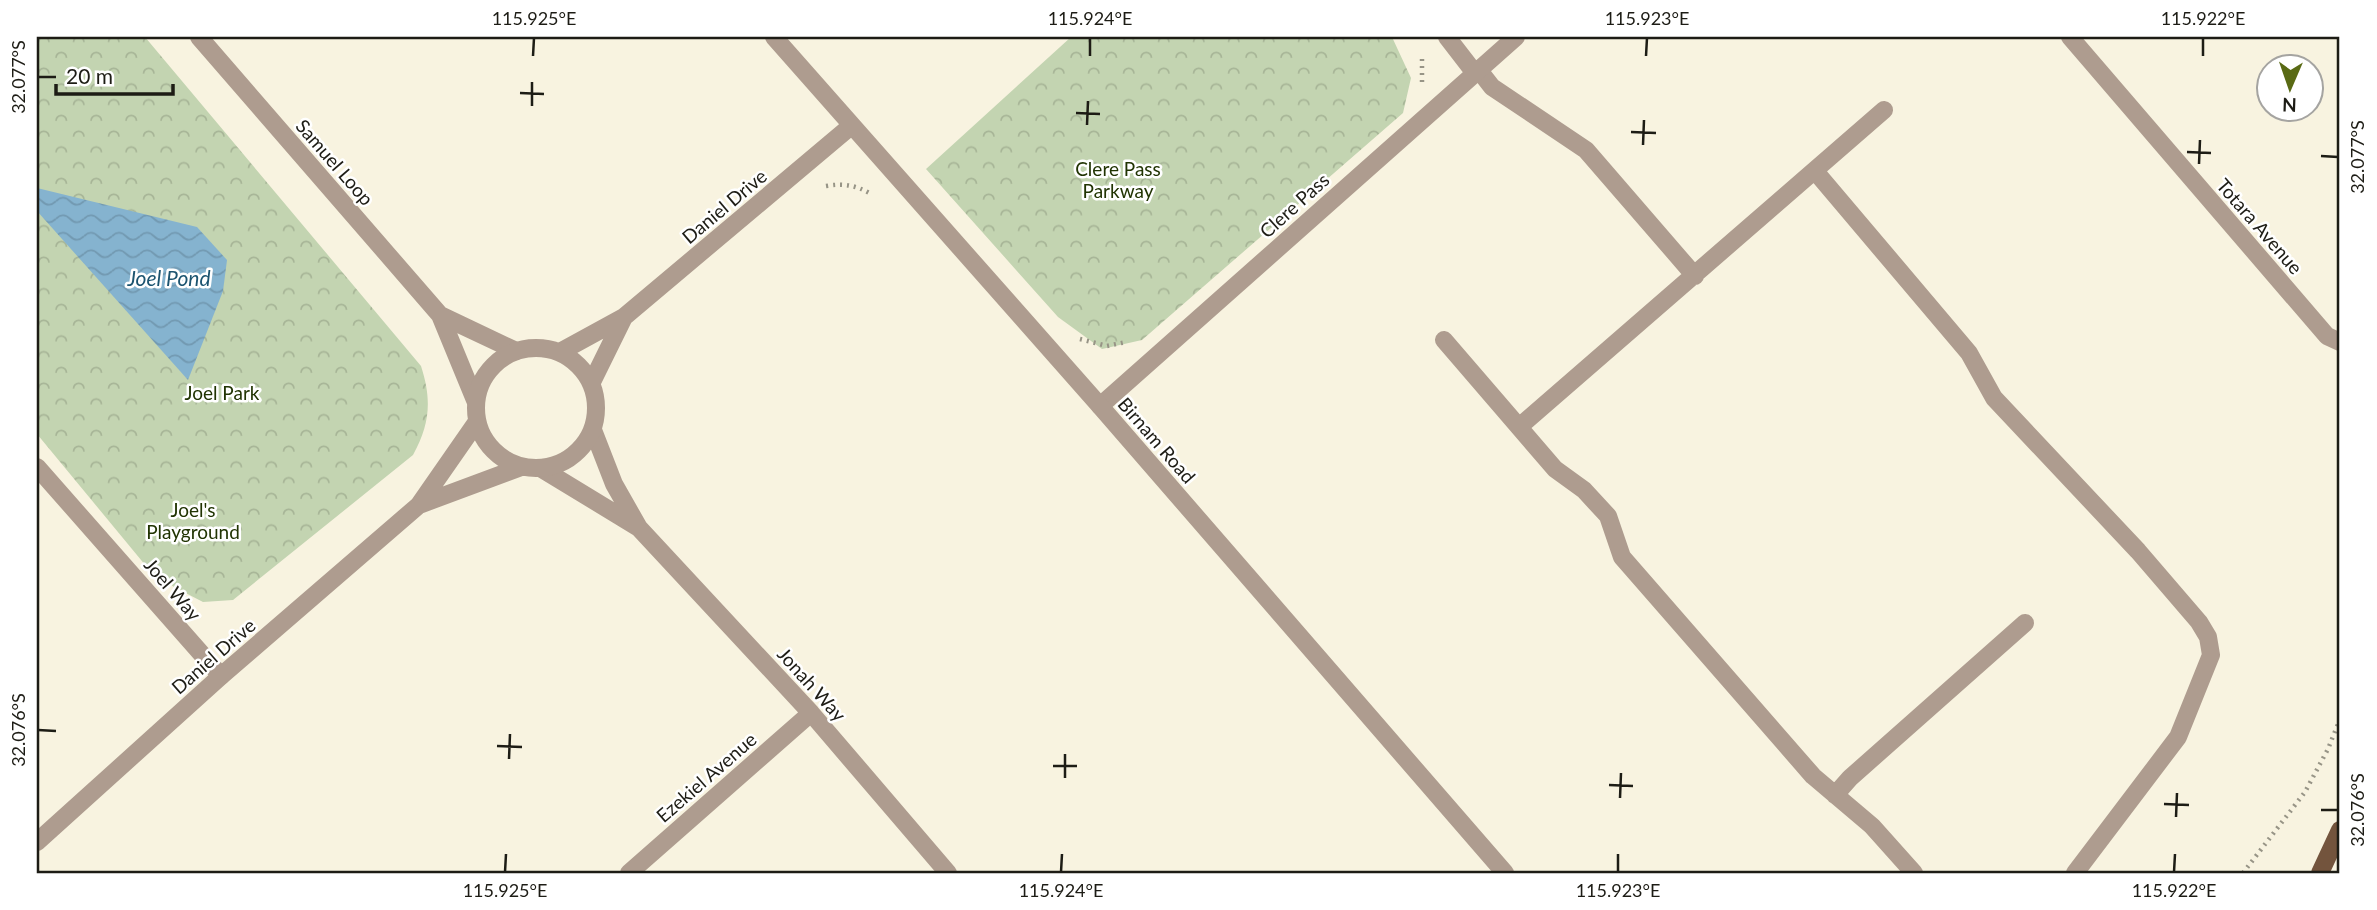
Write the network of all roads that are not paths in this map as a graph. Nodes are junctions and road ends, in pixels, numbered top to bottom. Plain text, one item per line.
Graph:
1 (199, 37) edge
2 (774, 37) edge
3 (1447, 37) edge
4 (1516, 37) edge
5 (2070, 37) edge
6 (1476, 70) junction
7 (1884, 110) dead end
8 (851, 126) junction
9 (1815, 171) junction
10 (1695, 276) junction
11 (440, 315) junction
12 (624, 317) junction
13 (1444, 340) dead end
14 (2340, 342) edge
15 (516, 351) junction
16 (560, 352) junction
17 (592, 384) junction
18 (475, 400) junction
19 (1100, 407) junction
20 (476, 423) junction
21 (1519, 427) junction
22 (593, 430) junction
23 (37, 467) edge
24 (521, 467) junction
25 (542, 469) junction
26 (419, 505) junction
27 (639, 528) junction
28 (2025, 623) dead end
29 (221, 676) junction
30 (811, 713) junction
31 (1835, 795) junction
32 (2340, 830) edge
33 (37, 842) edge
34 (629, 873) edge
35 (948, 873) edge
36 (1505, 873) edge
37 (1914, 873) edge
38 (2075, 873) edge
39 (2320, 873) edge

1 - 11 street, Samuel Loop
2 - 8 street, Birnam Road
3 - 6 street
4 - 6 street, Clere Pass
5 - 14 street, Totara Avenue
6 - 10 street
6 - 19 street, Clere Pass
7 - 9 street
8 - 12 street, Daniel Drive
8 - 19 street, Birnam Road
9 - 10 street
9 - 38 street
10 - 21 street
11 - 15 street, Samuel Loop
11 - 18 street, Samuel Loop
12 - 16 street, Daniel Drive
12 - 17 street, Daniel Drive
13 - 21 street
15 - 16 street
15 - 18 street
16 - 17 street
17 - 22 street
18 - 20 street
19 - 36 street, Birnam Road
20 - 24 street, Daniel Drive
20 - 26 street, Daniel Drive
21 - 31 street
22 - 25 street
22 - 27 street, Jonah Way
23 - 29 street, Joel Way
24 - 25 street, Daniel Drive
24 - 26 street, Daniel Drive
25 - 27 street, Jonah Way
26 - 29 street, Daniel Drive
27 - 30 street, Jonah Way
28 - 31 street
29 - 33 street, Daniel Drive
30 - 34 street, Ezekiel Avenue
30 - 35 street, Jonah Way
31 - 37 street
32 - 39 main road

